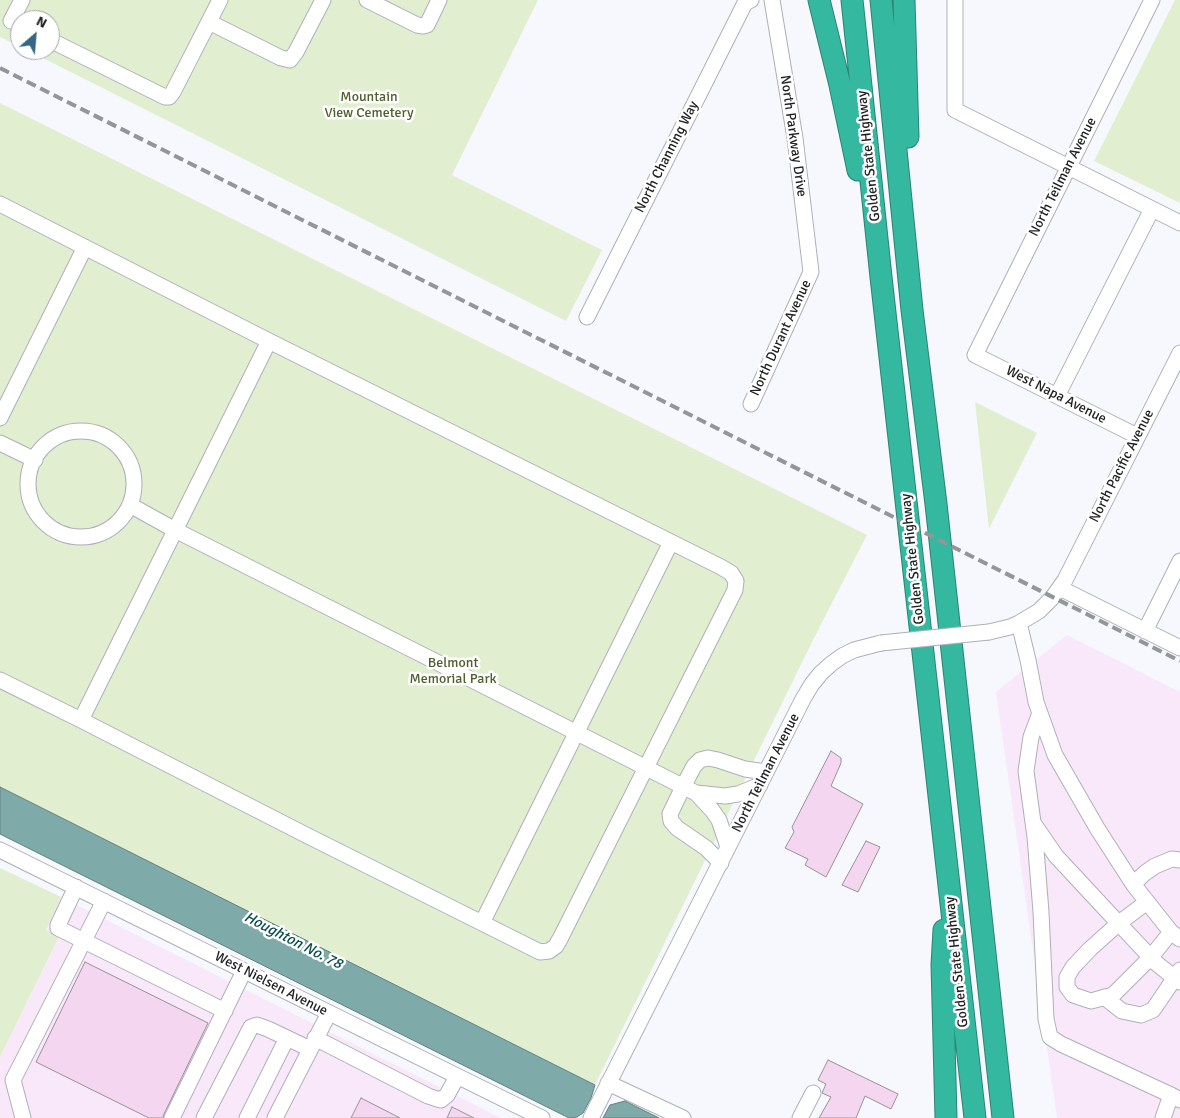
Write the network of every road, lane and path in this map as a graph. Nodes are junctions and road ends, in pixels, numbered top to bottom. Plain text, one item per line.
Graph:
1 (220, 0) edge
2 (323, 0) edge
3 (367, 0) edge
4 (438, 0) edge
5 (751, 0) edge
6 (772, 0) edge
7 (819, 0) edge
8 (852, 0) edge
9 (881, 0) edge
10 (904, 0) edge
11 (955, 0) edge
12 (1152, 0) edge
13 (209, 22) junction
14 (60, 45) edge
15 (1068, 167) junction
16 (0, 204) edge
17 (1152, 209) junction
18 (1180, 223) edge
19 (86, 247) junction
20 (811, 272) joint
21 (881, 277) junction
22 (912, 310) junction
23 (587, 316) dead end
24 (269, 341) junction
25 (1180, 353) edge
26 (975, 354) joint
27 (1058, 396) junction
28 (751, 404) dead end
29 (0, 418) edge
30 (1137, 436) junction
31 (0, 443) edge
32 (35, 460) junction
33 (130, 505) junction
34 (175, 530) junction
35 (671, 542) junction
36 (1180, 561) edge
37 (1062, 584) junction
38 (1019, 623) junction
39 (1145, 631) junction
40 (1180, 648) edge
41 (0, 680) edge
42 (1040, 713) junction
43 (81, 720) junction
44 (576, 733) junction
45 (965, 764) junction
46 (646, 768) junction
47 (763, 779) junction
48 (689, 790) junction
49 (1033, 822) junction
50 (728, 847) junction
51 (0, 850) edge
52 (1180, 860) edge
53 (721, 863) junction
54 (947, 872) junction
55 (1133, 884) junction
56 (76, 888) junction
57 (104, 901) junction
58 (1147, 902) junction
59 (482, 923) junction
60 (1118, 923) junction
61 (1175, 936) edge
62 (83, 941) junction
63 (1151, 957) junction
64 (244, 970) junction
65 (1044, 974) junction
66 (1067, 977) junction
67 (1178, 977) edge
68 (1104, 998) junction
69 (225, 1011) junction
70 (328, 1012) junction
71 (287, 1038) junction
72 (313, 1044) junction
73 (458, 1077) junction
74 (608, 1084) junction
75 (813, 1093) dead end
76 (258, 1097) junction
77 (1176, 1098) edge
78 (277, 1113) edge
79 (23, 1118) edge
80 (172, 1118) edge
81 (204, 1118) edge
82 (247, 1118) edge
83 (542, 1118) edge
84 (591, 1118) edge
85 (683, 1118) edge
86 (800, 1118) edge
87 (946, 1118) edge
88 (975, 1118) edge
89 (1003, 1118) edge
90 (1016, 1118) edge
91 (1163, 1118) edge

1 - 13 street
2 - 13 street
3 - 4 street
5 - 23 street, North Channing Way
6 - 20 street, North Parkway Drive
7 - 21 highway
8 - 21 highway, Golden State Highway
9 - 22 highway, Golden State Highway
10 - 22 highway
11 - 15 street
12 - 15 street, North Teilman Avenue
13 - 14 street
15 - 17 street
15 - 26 street, North Teilman Avenue
16 - 19 street
17 - 18 street
17 - 27 street
19 - 24 street
19 - 29 street
20 - 28 street, North Durant Avenue
21 - 54 highway, Golden State Highway
22 - 45 highway, Golden State Highway
24 - 34 street
24 - 35 street
25 - 30 street, North Pacific Avenue
26 - 27 street, West Napa Avenue
27 - 30 street, West Napa Avenue
30 - 37 street, North Pacific Avenue
31 - 32 street
32 - 33 street
32 - 33 street
33 - 34 street
34 - 43 street
34 - 44 street
35 - 44 street
35 - 46 street
36 - 39 street
37 - 38 street, North Teilman Avenue
37 - 39 street
38 - 42 street
38 - 47 street, North Teilman Avenue, bridge
39 - 40 street
41 - 43 street
42 - 49 street
42 - 55 street
43 - 59 street
44 - 46 street
44 - 59 street
45 - 89 highway, Golden State Highway
45 - 90 highway
46 - 48 street
46 - 59 street
47 - 48 street
47 - 48 street
47 - 50 street, North Teilman Avenue
48 - 50 street
48 - 53 street
49 - 60 street
49 - 65 street
50 - 53 street, North Teilman Avenue
51 - 56 street, West Nielsen Avenue
52 - 55 street
53 - 74 street, North Teilman Avenue
54 - 87 highway
54 - 88 highway, Golden State Highway
55 - 58 street
56 - 57 street, West Nielsen Avenue
56 - 62 street
57 - 62 street
57 - 64 street, West Nielsen Avenue
58 - 60 street
58 - 61 street
60 - 63 street
60 - 66 street
61 - 63 street
62 - 69 street
62 - 79 street
63 - 67 street
63 - 68 street
64 - 69 street
64 - 70 street, West Nielsen Avenue
65 - 66 street
65 - 77 street
66 - 68 street
67 - 68 street
69 - 80 street
70 - 72 street
70 - 73 street, West Nielsen Avenue
71 - 72 street
71 - 76 street
71 - 81 street
72 - 73 street
72 - 78 street
73 - 83 street, West Nielsen Avenue
74 - 84 street, North Teilman Avenue
74 - 85 street
75 - 86 street
76 - 78 street
76 - 82 street
77 - 91 street

